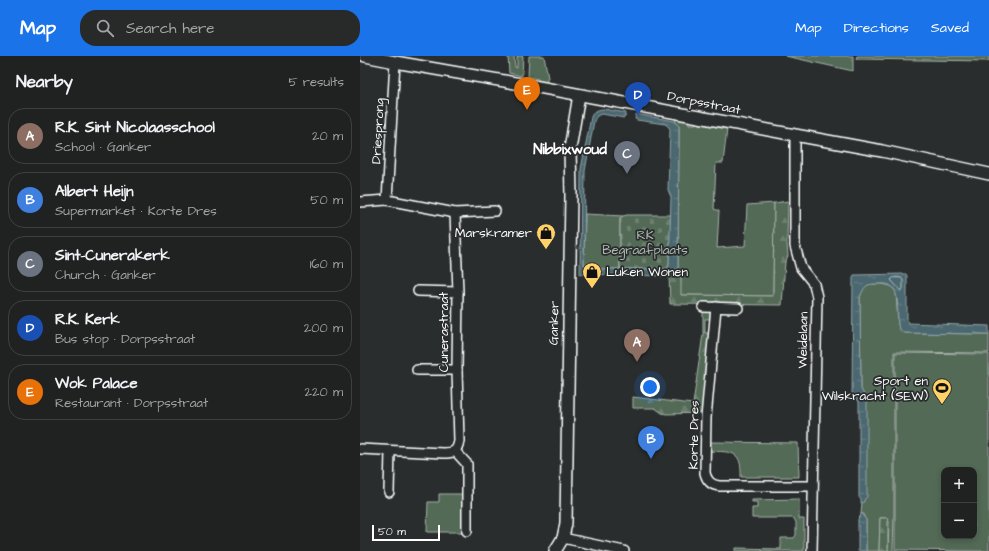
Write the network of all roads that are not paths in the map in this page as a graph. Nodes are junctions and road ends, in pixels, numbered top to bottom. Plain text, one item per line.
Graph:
1 (365, 56) edge
2 (395, 62) junction
3 (579, 94) junction
4 (795, 135) junction
5 (989, 174) edge
6 (388, 200) junction
7 (360, 202) edge
8 (495, 211) dead end
9 (455, 213) junction
10 (418, 291) dead end
11 (458, 292) junction
12 (703, 307) dead end
13 (716, 307) junction
14 (738, 308) dead end
15 (417, 370) dead end
16 (457, 370) junction
17 (360, 449) edge
18 (455, 450) junction
19 (390, 452) junction
20 (813, 486) junction
21 (389, 492) dead end
22 (467, 531) dead end
23 (563, 538) junction
24 (555, 551) edge
25 (624, 551) edge
26 (812, 551) edge

1 - 2 street, Dorpsstraat
2 - 3 street, Dorpsstraat
2 - 6 street, Driesprong
3 - 4 street, Dorpsstraat
3 - 23 street, Ganker
4 - 5 street, Dorpsstraat
4 - 20 street, Weidelaan
6 - 7 street
6 - 9 street
8 - 9 street
9 - 11 street, Cunerastraat
10 - 11 street
11 - 16 street, Cunerastraat
12 - 13 street
13 - 14 street
13 - 20 street, Korte Dres
15 - 16 street
16 - 18 street, Cunerastraat
17 - 19 street
18 - 19 street
18 - 22 street
19 - 21 street
20 - 26 street, Weidelaan
23 - 24 street, Ganker
23 - 25 street

